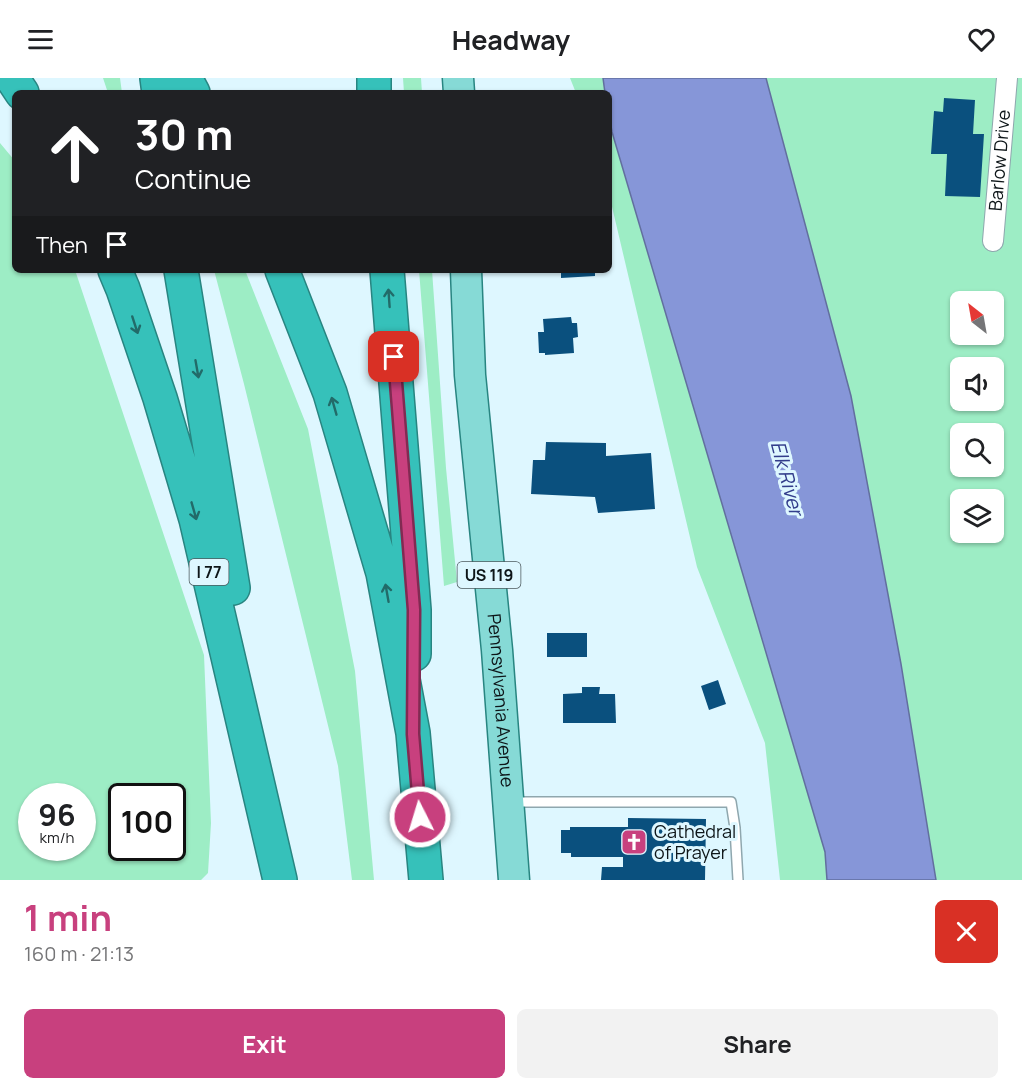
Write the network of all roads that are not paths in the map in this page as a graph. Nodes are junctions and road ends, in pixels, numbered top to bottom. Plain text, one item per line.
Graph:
1 (1007, 78) edge
2 (993, 241) dead end
3 (116, 273) edge
4 (181, 273) edge
5 (283, 273) edge
6 (387, 273) edge
7 (466, 273) edge
8 (413, 734) junction
9 (508, 802) junction
10 (281, 880) edge
11 (426, 880) edge
12 (514, 880) edge
13 (738, 880) edge

1 - 2 street, Barlow Drive
3 -> 10 highway, I 77
4 -> 10 highway
8 -> 5 highway
8 -> 6 highway
7 - 9 main road, Pennsylvania Avenue / US 119
8 - 11 highway
9 - 12 main road, Pennsylvania Avenue / US 119
9 - 13 lane

